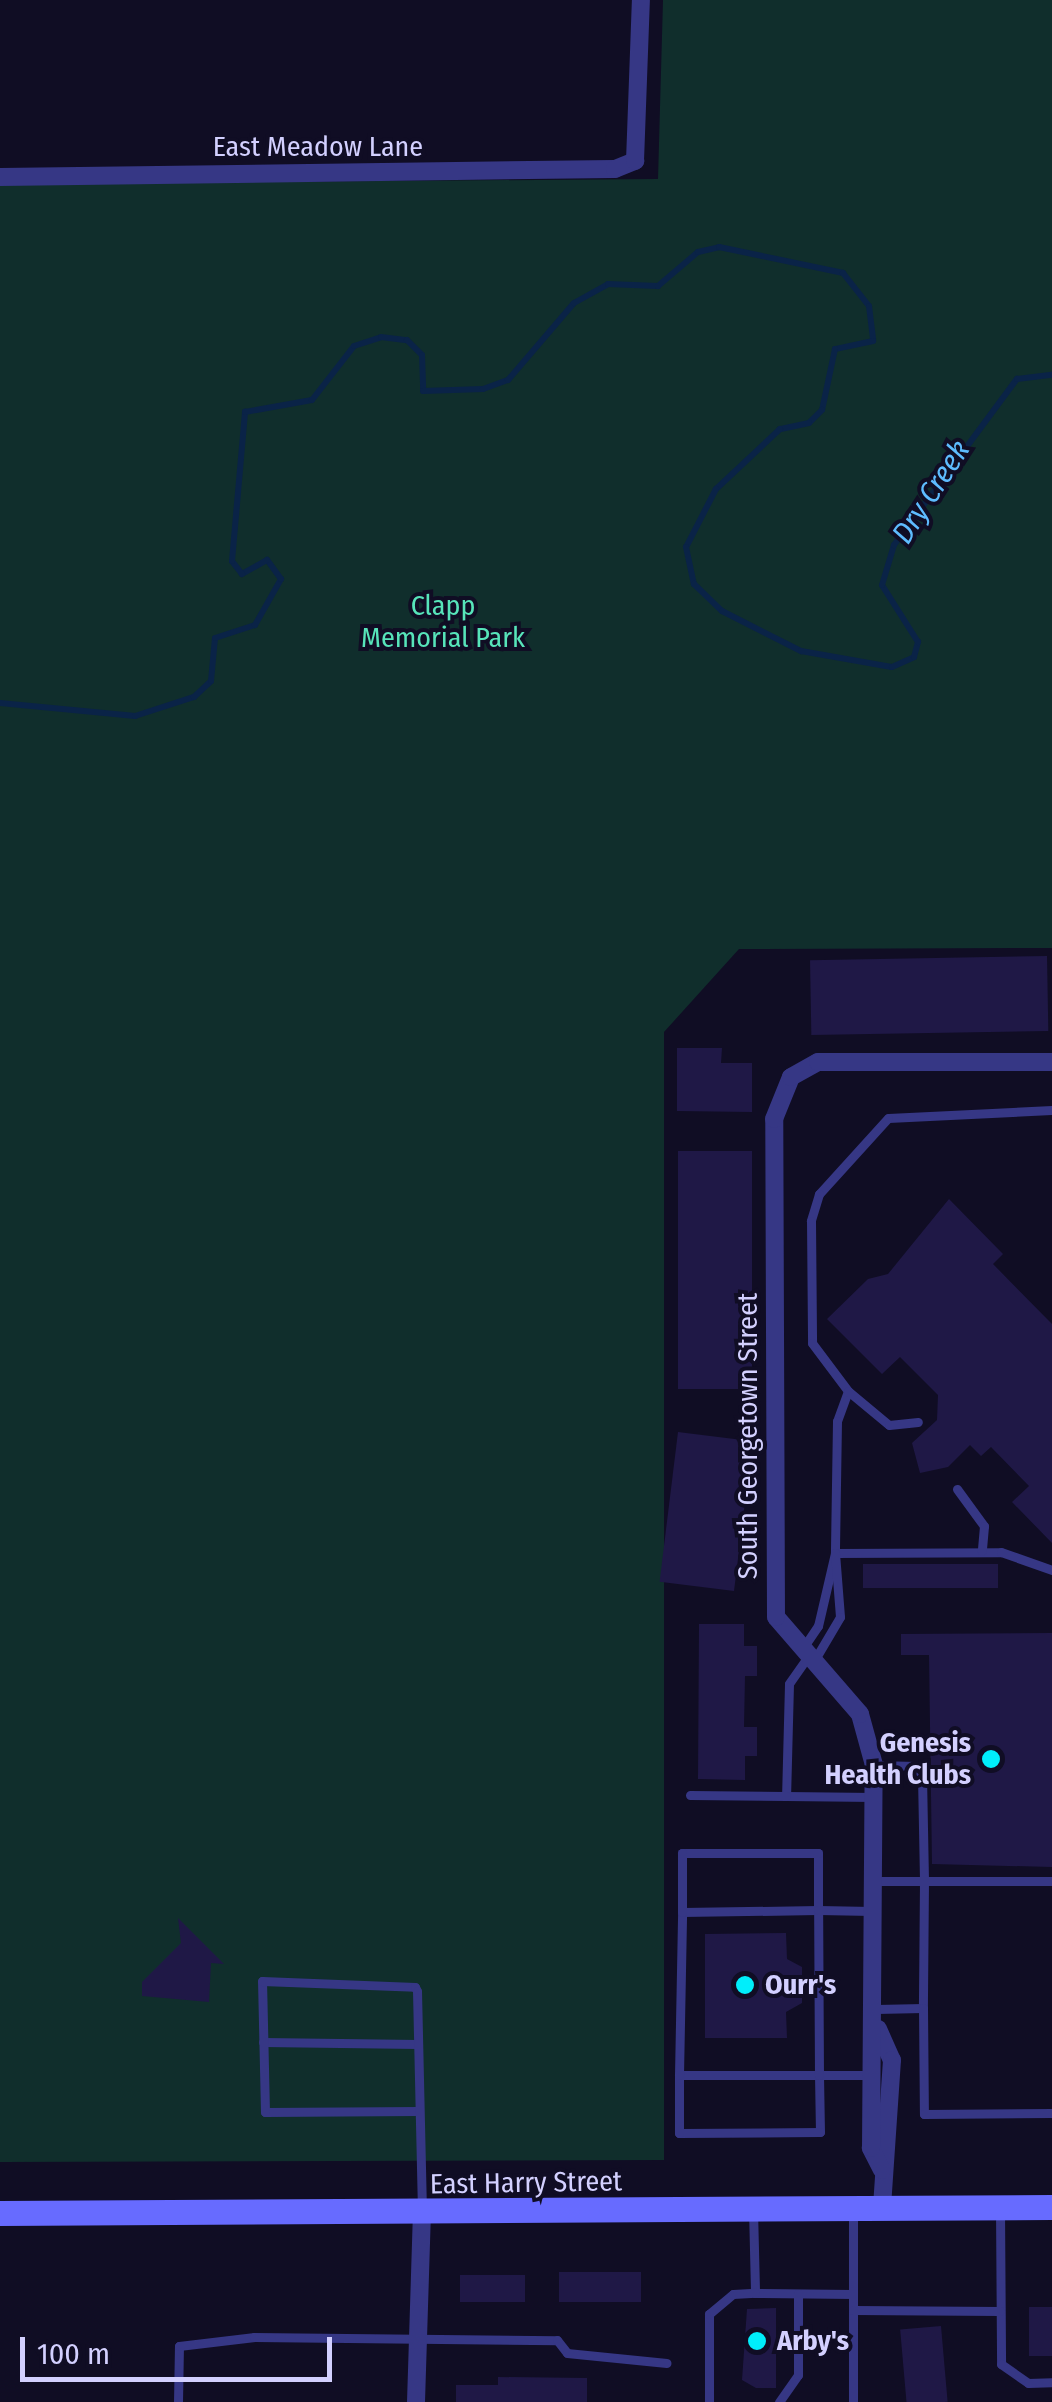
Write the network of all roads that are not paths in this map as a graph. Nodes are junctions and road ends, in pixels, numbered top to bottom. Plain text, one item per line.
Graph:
1 (641, 0) edge
2 (0, 176) edge
3 (1052, 1062) edge
4 (1052, 1110) edge
5 (848, 1392) junction
6 (918, 1422) dead end
7 (957, 1489) dead end
8 (982, 1551) junction
9 (836, 1553) junction
10 (1052, 1570) edge
11 (809, 1655) junction
12 (874, 1765) junction
13 (690, 1795) dead end
14 (786, 1796) junction
15 (874, 1797) junction
16 (872, 1881) junction
17 (924, 1881) junction
18 (1052, 1881) edge
19 (818, 1910) junction
20 (872, 1911) junction
21 (682, 1912) junction
22 (923, 2008) junction
23 (876, 2009) junction
24 (878, 2029) junction
25 (263, 2042) junction
26 (418, 2044) junction
27 (680, 2075) junction
28 (819, 2075) junction
29 (870, 2075) junction
30 (419, 2112) junction
31 (1052, 2113) edge
32 (882, 2170) junction
33 (853, 2206) junction
34 (882, 2206) junction
35 (1000, 2206) junction
36 (1052, 2207) edge
37 (753, 2208) junction
38 (0, 2213) edge
39 (422, 2214) junction
40 (755, 2293) junction
41 (798, 2294) junction
42 (853, 2294) junction
43 (853, 2310) junction
44 (1000, 2311) junction
45 (419, 2339) junction
46 (666, 2362) dead end
47 (1052, 2382) edge
48 (178, 2402) edge
49 (416, 2402) edge
50 (709, 2402) edge
51 (779, 2402) edge
52 (853, 2402) edge

1 - 2 street, East Meadow Lane
3 - 11 street, South Georgetown Street
4 - 5 lane
5 - 6 lane
5 - 9 lane
7 - 8 lane
8 - 9 lane
8 - 10 lane
9 - 11 lane
9 - 11 lane
11 - 12 street, South Georgetown Street
11 - 14 lane
12 - 15 street, South Georgetown Street
12 - 17 lane
13 - 14 lane
14 - 15 lane
15 - 16 street, South Georgetown Street
16 - 17 lane
16 - 20 street, South Georgetown Street
17 - 18 lane
17 - 22 lane
19 - 20 lane
19 - 21 lane
19 - 21 lane
19 - 28 lane
20 - 23 street, South Georgetown Street
21 - 27 lane
22 - 23 lane
22 - 31 lane
23 - 24 street, South Georgetown Street
24 - 29 street, South Georgetown Street
24 - 32 street, South Georgetown Street
25 - 26 lane
25 - 26 lane
25 - 30 lane
26 - 30 lane
27 - 28 lane
27 - 28 lane
28 - 29 lane
29 - 32 street, South Georgetown Street
30 - 39 lane
32 - 34 street, South Georgetown Street
33 - 34 main road, East Harry Street
33 - 37 main road, East Harry Street
33 - 42 lane
34 - 35 main road, East Harry Street
35 - 36 main road, East Harry Street
35 - 44 lane
37 - 39 main road, East Harry Street
37 - 40 lane
38 - 39 main road, East Harry Street
39 - 45 street
40 - 41 lane
40 - 50 lane
41 - 42 lane
41 - 51 lane
42 - 43 lane
43 - 44 lane
43 - 52 lane
44 - 47 lane
45 - 46 lane
45 - 48 lane
45 - 49 street

